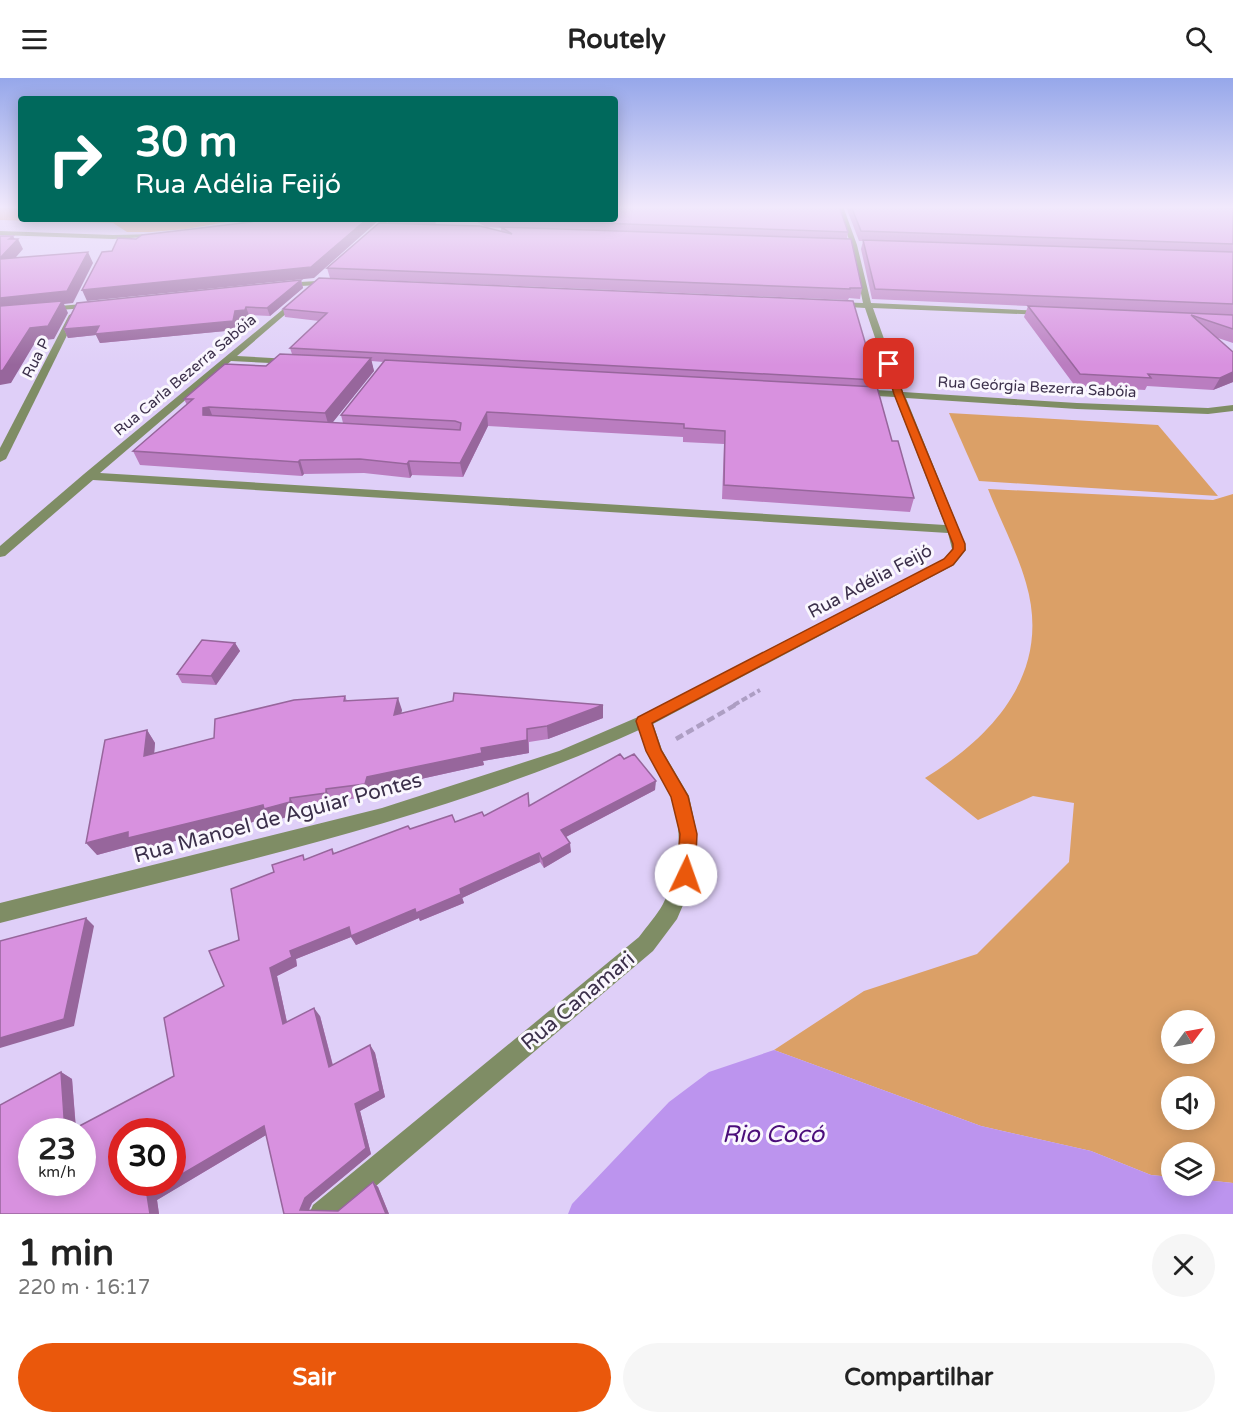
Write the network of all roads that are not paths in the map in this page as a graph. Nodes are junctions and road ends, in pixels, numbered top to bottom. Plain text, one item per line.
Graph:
1 (857, 259) edge
2 (333, 269) edge
3 (319, 282) junction
4 (338, 282) edge
5 (278, 286) edge
6 (85, 292) edge
7 (109, 303) edge
8 (825, 304) edge
9 (78, 306) junction
10 (868, 306) junction
11 (33, 311) edge
12 (1056, 314) edge
13 (228, 358) junction
14 (305, 363) edge
15 (848, 392) edge
16 (899, 394) junction
17 (1233, 408) edge
18 (0, 459) edge
19 (88, 476) junction
20 (952, 529) junction
21 (0, 553) edge
22 (644, 721) junction
23 (565, 756) joint
24 (0, 914) edge
25 (322, 1214) edge

1 - 10 street, Rua Adélia Feijó
2 - 3 street, Rua Carla Bezerra Sabóia
3 - 4 street
3 - 5 street
3 - 13 street, Rua Carla Bezerra Sabóia
6 - 9 street, Rua P
7 - 9 street
8 - 10 street
9 - 11 street
9 - 18 street, Rua P
10 - 12 street
10 - 16 street, Rua Adélia Feijó
13 - 14 street
13 - 19 street, Rua Carla Bezerra Sabóia
15 - 16 street, Rua Geórgia Bezerra Sabóia
16 - 17 street, Rua Geórgia Bezerra Sabóia
16 - 20 street, Rua Adélia Feijó
19 - 20 street
19 - 21 street, Rua Carla Bezerra Sabóia
20 - 22 street, Rua Adélia Feijó
22 - 23 street, Rua Adélia Feijó
22 - 25 street, Rua Canamari
23 - 24 street, Rua Manoel de Aguiar Pontes

